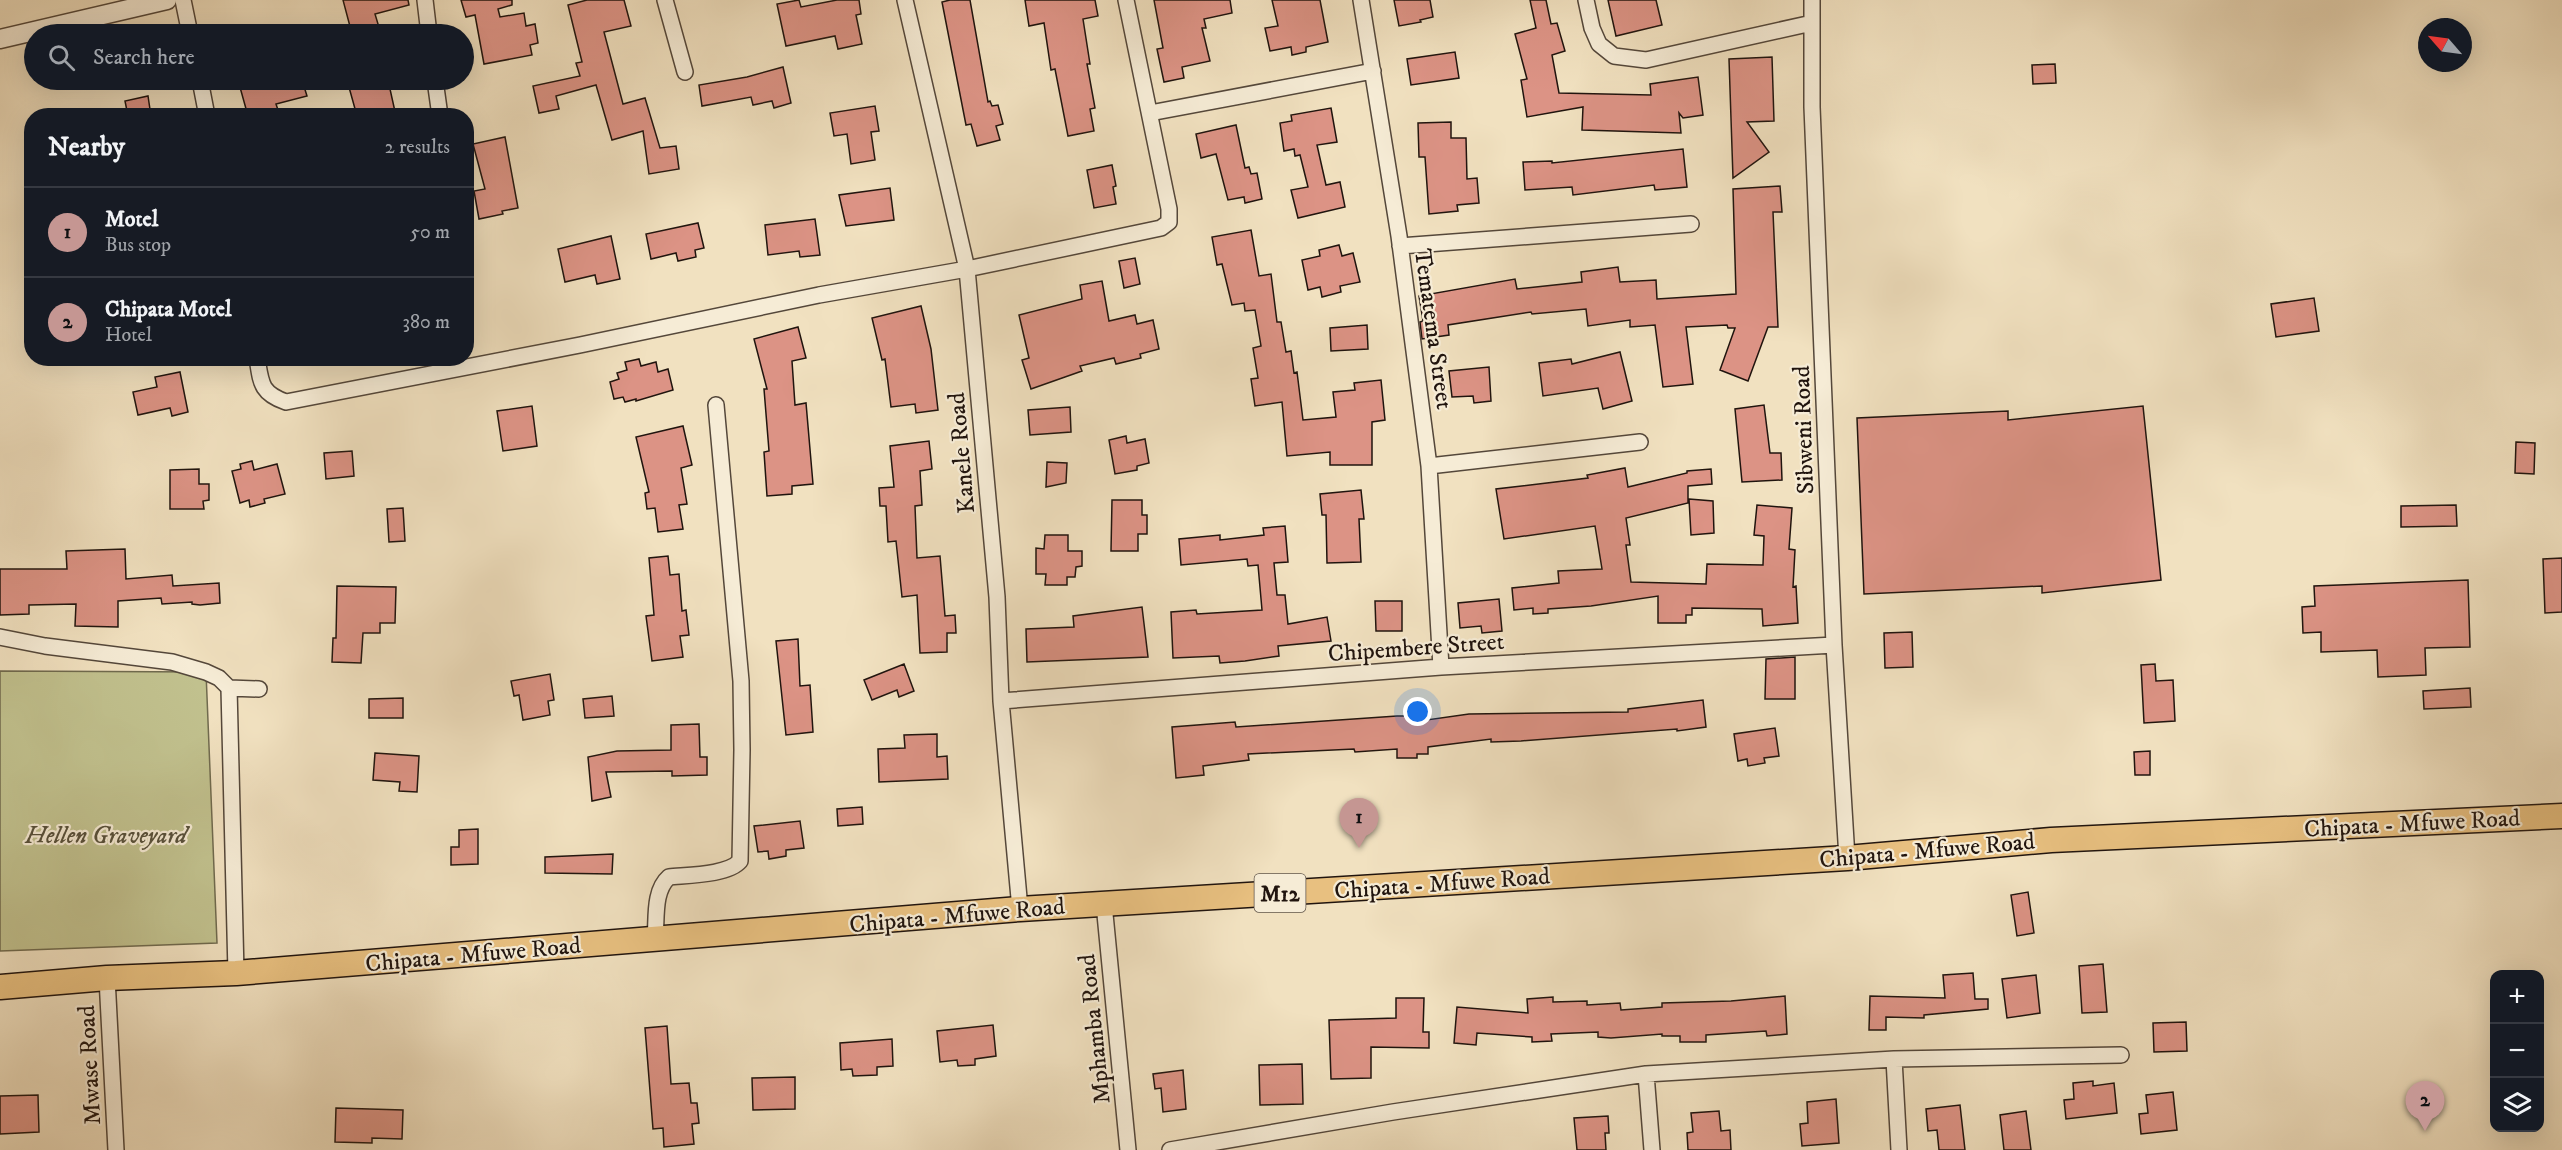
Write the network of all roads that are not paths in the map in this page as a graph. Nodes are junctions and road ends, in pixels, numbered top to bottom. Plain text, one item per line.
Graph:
1 (167, 0) edge
2 (183, 0) edge
3 (425, 0) edge
4 (665, 0) edge
5 (905, 0) edge
6 (1126, 0) edge
7 (1361, 0) edge
8 (1586, 0) edge
9 (1812, 0) edge
10 (1812, 23) junction
11 (64, 24) edge
12 (188, 24) edge
13 (428, 24) edge
14 (24, 33) edge
15 (0, 39) edge
16 (1373, 71) junction
17 (685, 72) dead end
18 (202, 90) edge
19 (436, 90) edge
20 (205, 108) edge
21 (439, 108) edge
22 (1150, 113) junction
23 (1691, 224) dead end
24 (1400, 246) junction
25 (967, 269) junction
26 (258, 366) edge
27 (472, 366) edge
28 (474, 366) edge
29 (716, 405) dead end
30 (1640, 442) dead end
31 (1429, 466) junction
32 (0, 637) edge
33 (1834, 645) junction
34 (1441, 667) junction
35 (229, 688) junction
36 (259, 688) dead end
37 (1001, 701) junction
38 (2562, 816) edge
39 (1847, 858) junction
40 (1104, 904) junction
41 (1020, 909) junction
42 (656, 939) junction
43 (237, 973) junction
44 (107, 978) junction
45 (0, 987) edge
46 (2121, 1055) dead end
47 (1894, 1059) junction
48 (1646, 1074) junction
49 (116, 1150) edge
50 (1128, 1150) edge
51 (1170, 1150) edge
52 (1652, 1150) edge
53 (1899, 1150) edge

1 - 11 street
2 - 12 street
3 - 13 street
4 - 17 street
5 - 25 street, Kanele Road
6 - 22 street
7 - 16 street, Tematema Street
8 - 10 street
9 - 10 street, Sibweni Road
10 - 33 street, Sibweni Road
14 - 15 street
16 - 22 street
16 - 24 street, Tematema Street
18 - 20 street
19 - 21 street
22 - 25 street
23 - 24 street
24 - 31 street, Tematema Street
25 - 28 street
25 - 37 street, Kanele Road
26 - 27 street
29 - 42 street
30 - 31 street
31 - 34 street, Tematema Street
32 - 35 street
33 - 34 street, Chipembere Street
33 - 39 street, Sibweni Road
34 - 37 street, Chipembere Street
35 - 36 street
35 - 43 street
37 - 41 street, Kanele Road
38 - 39 main road, Chipata - Mfuwe Road / M12
39 - 40 main road, Chipata - Mfuwe Road / M12
40 - 41 main road, Chipata - Mfuwe Road / M12
40 - 50 street, Mphamba Road
41 - 42 main road, Chipata - Mfuwe Road / M12
42 - 43 main road, Chipata - Mfuwe Road / M12
43 - 44 main road, Chipata - Mfuwe Road / M12
44 - 45 main road, Chipata - Mfuwe Road / M12
44 - 49 street, Mwase Road
46 - 47 street
47 - 48 street
47 - 53 street
48 - 51 street
48 - 52 street

